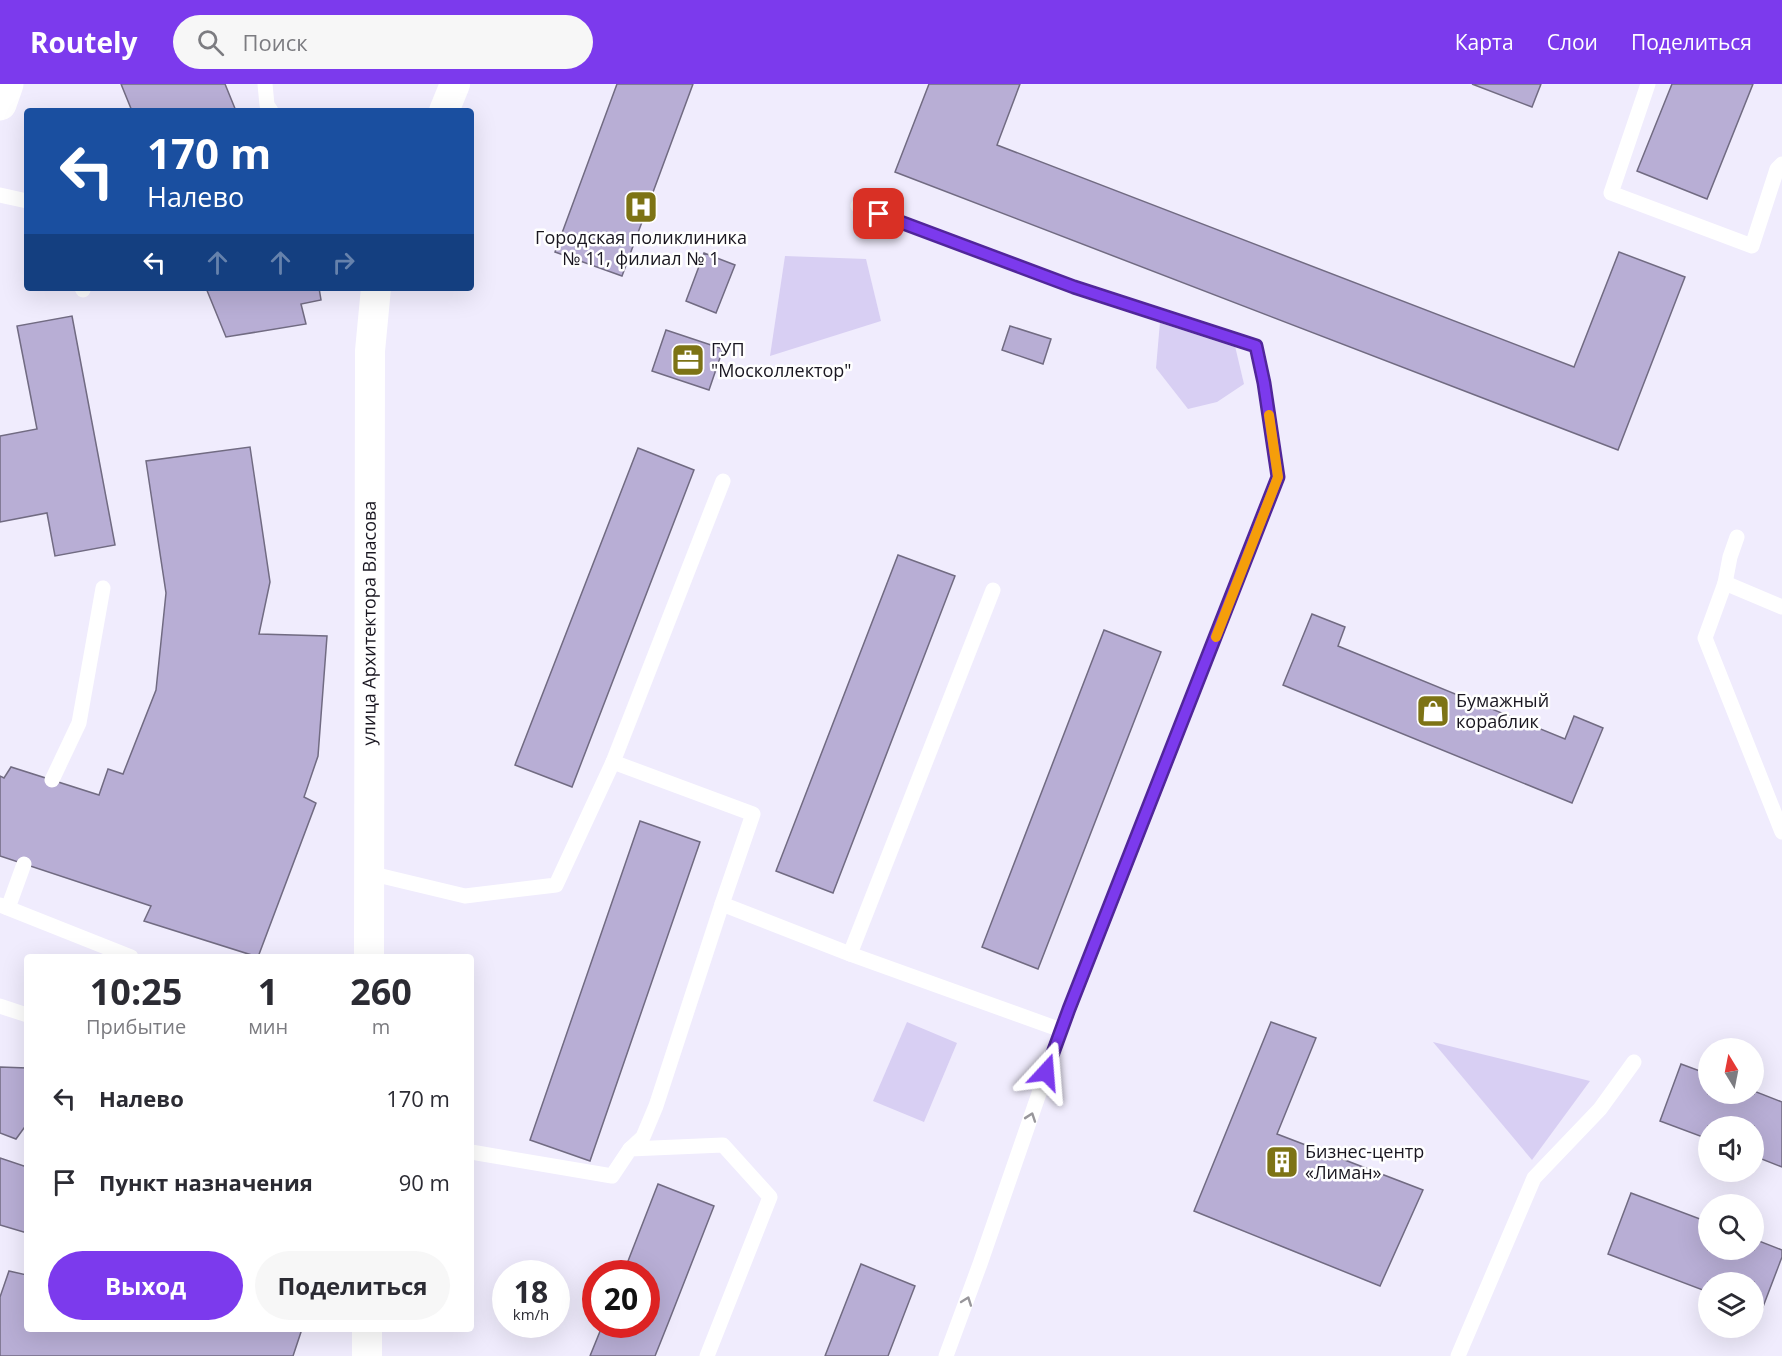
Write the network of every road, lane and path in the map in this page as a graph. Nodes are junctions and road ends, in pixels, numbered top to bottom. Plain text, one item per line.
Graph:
1 (7, 84) edge
2 (265, 84) edge
3 (455, 84) edge
4 (1648, 84) edge
5 (0, 104) edge
6 (269, 108) edge
7 (445, 108) edge
8 (1782, 164) edge
9 (0, 195) edge
10 (24, 200) edge
11 (858, 206) dead end
12 (376, 291) edge
13 (723, 481) dead end
14 (1737, 537) dead end
15 (1725, 583) junction
16 (103, 588) dead end
17 (993, 590) dead end
18 (1782, 607) edge
19 (613, 762) junction
20 (52, 780) dead end
21 (1782, 832) edge
22 (24, 864) dead end
23 (369, 873) junction
24 (722, 904) junction
25 (4, 906) edge
26 (124, 954) edge
27 (369, 954) edge
28 (850, 954) junction
29 (0, 1006) edge
30 (24, 1014) edge
31 (1061, 1030) junction
32 (1634, 1062) dead end
33 (630, 1149) junction
34 (474, 1153) edge
35 (367, 1332) edge
36 (367, 1356) edge
37 (708, 1356) edge
38 (946, 1356) edge
39 (1458, 1356) edge

1 - 5 street
2 - 6 lane
3 - 7 street
4 - 8 lane
9 - 10 lane
11 - 31 lane
12 - 23 street, улица Архитектора Власова
13 - 19 lane
14 - 15 lane
15 - 18 lane
15 - 21 lane
16 - 20 lane
17 - 28 lane
19 - 23 lane
19 - 24 lane
22 - 25 lane
23 - 27 street, улица Архитектора Власова
24 - 28 lane
24 - 33 lane
25 - 26 lane
28 - 31 lane
29 - 30 lane
38 -> 31 lane
32 - 39 lane
33 - 34 lane
33 - 37 lane
35 - 36 street

